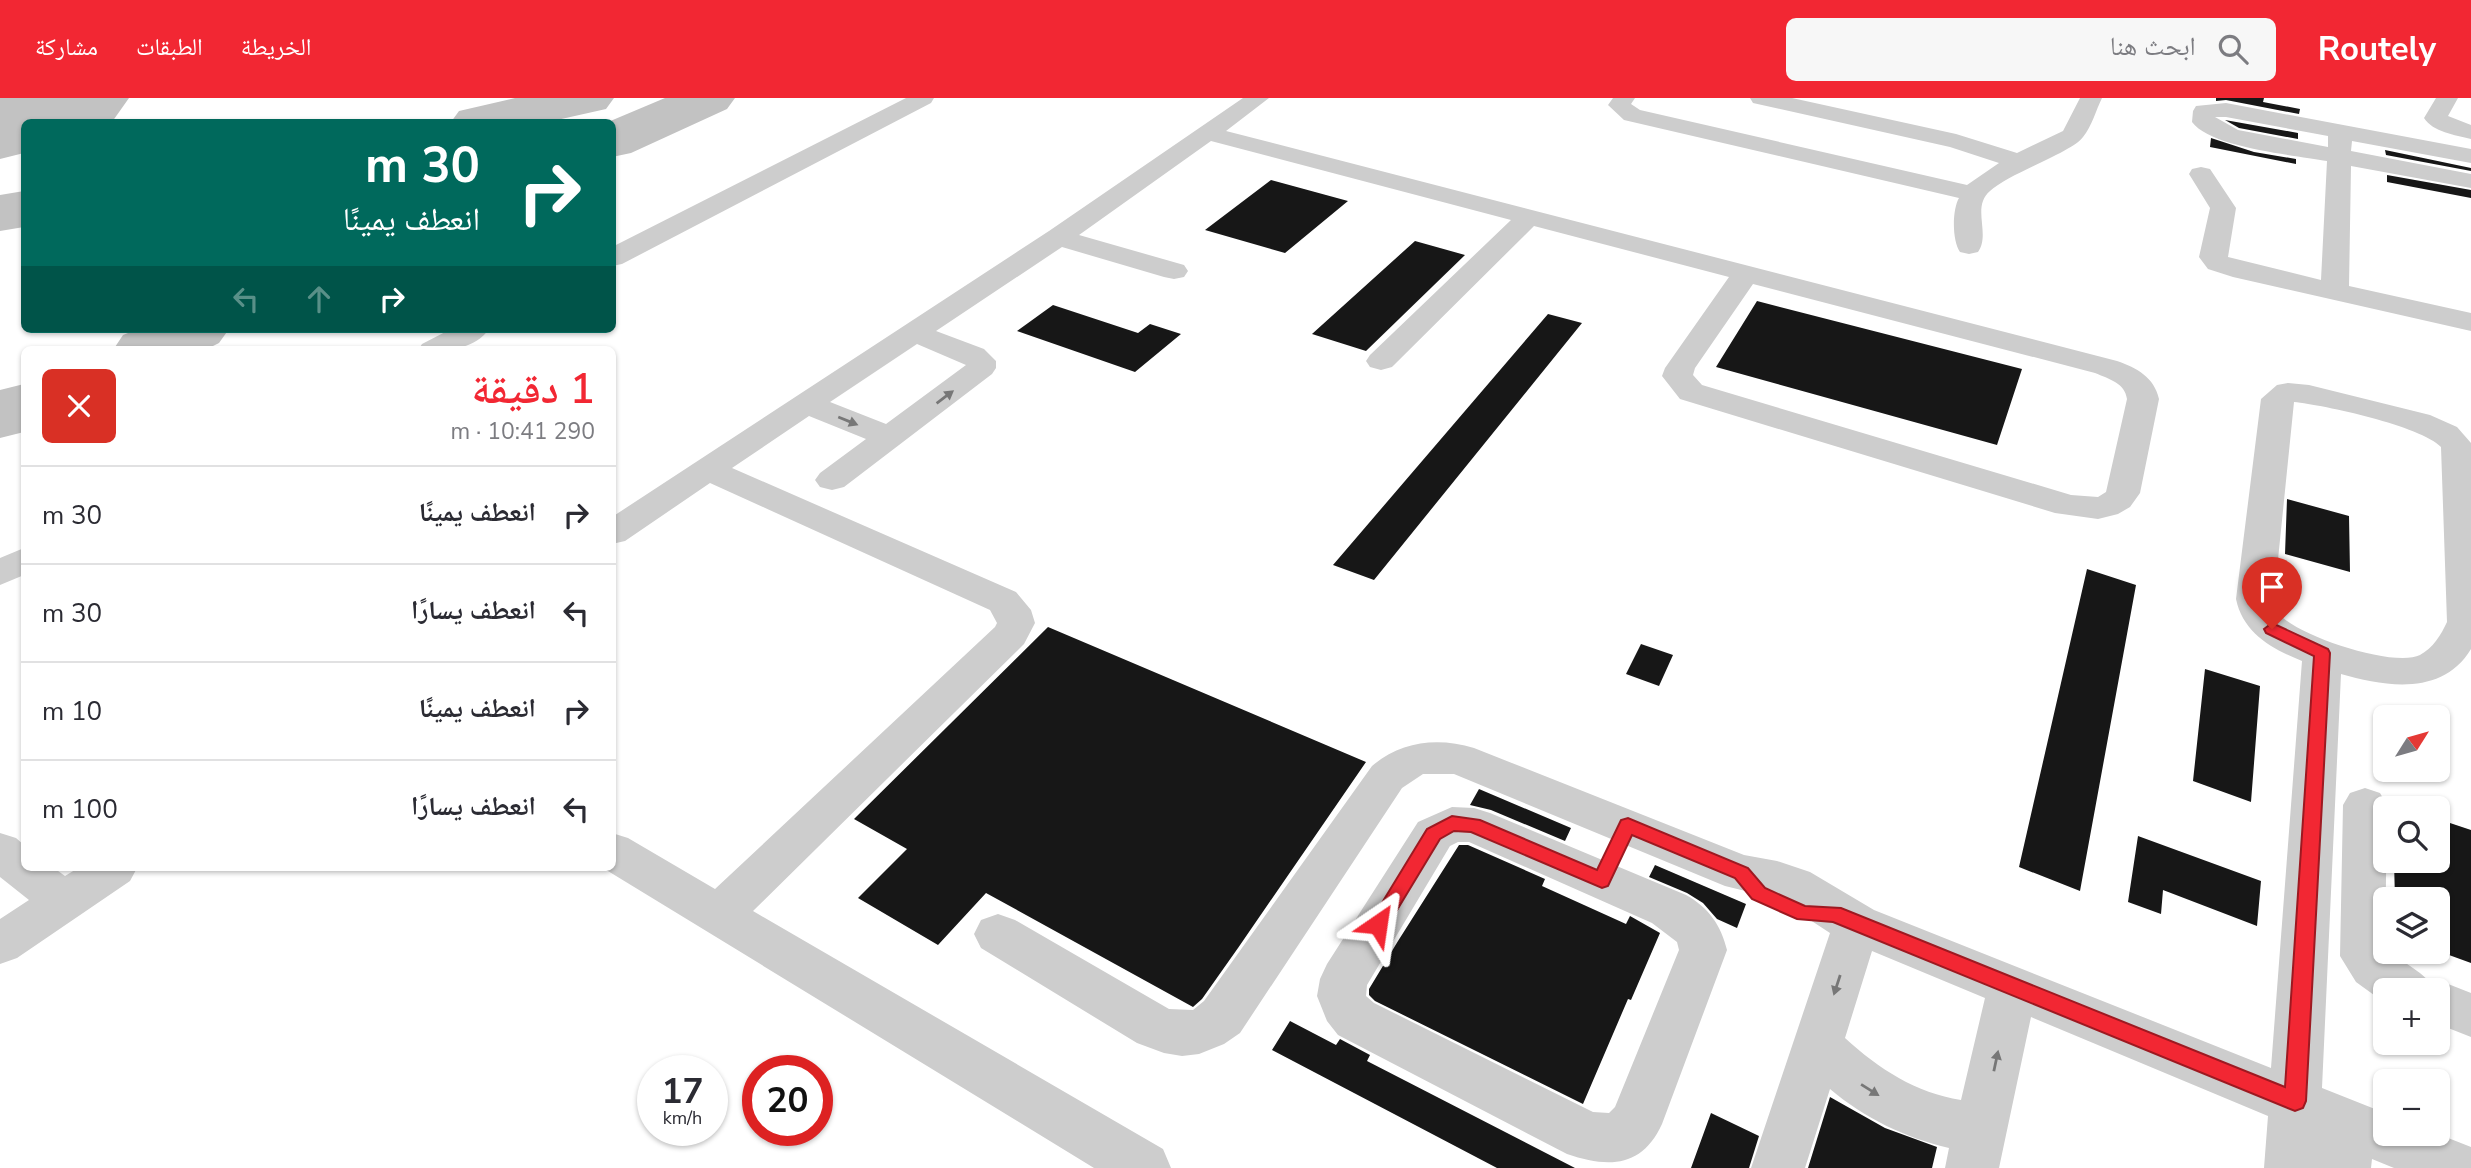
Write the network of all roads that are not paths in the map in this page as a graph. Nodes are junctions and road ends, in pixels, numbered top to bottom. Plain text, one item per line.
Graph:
1 (923, 98) edge
2 (1224, 98) edge
3 (1624, 98) edge
4 (1761, 98) edge
5 (2091, 98) edge
6 (2447, 98) edge
7 (1254, 101) edge
8 (2471, 132) edge
9 (1206, 133) junction
10 (2339, 144) junction
11 (2471, 156) edge
12 (2019, 162) junction
13 (2201, 174) dead end
14 (2471, 181) edge
15 (1973, 194) junction
16 (1529, 217) junction
17 (1058, 237) junction
18 (1969, 246) dead end
19 (616, 256) edge
20 (1174, 271) dead end
21 (1746, 274) junction
22 (2335, 292) junction
23 (2471, 321) edge
24 (912, 332) junction
25 (466, 333) edge
26 (441, 346) edge
27 (1381, 361) dead end
28 (806, 404) junction
29 (890, 437) junction
30 (708, 470) junction
31 (832, 480) dead end
32 (616, 530) edge
33 (21, 562) edge
34 (0, 573) edge
35 (2322, 653) junction
36 (2365, 805) dead end
37 (1628, 825) junction
38 (0, 851) edge
39 (616, 853) edge
40 (21, 868) edge
41 (25, 871) edge
42 (110, 871) edge
43 (1602, 880) junction
44 (64, 902) junction
45 (719, 915) junction
46 (1845, 919) junction
47 (998, 934) dead end
48 (0, 944) edge
49 (2386, 978) edge
50 (2012, 988) junction
51 (2450, 1006) edge
52 (2471, 1014) edge
53 (1818, 1046) junction
54 (2295, 1101) junction
55 (2345, 1145) edge
56 (1977, 1148) edge
57 (1144, 1168) edge
58 (1779, 1168) edge
59 (2291, 1168) edge
60 (2458, 1168) edge

1 - 19 lane
2 - 7 lane
3 - 15 lane
4 - 12 lane
5 - 12 lane
6 - 8 lane
7 - 9 lane
9 - 16 lane
9 - 17 lane
10 - 11 lane
10 - 14 lane
10 - 22 lane
12 - 15 lane
13 - 22 lane
15 - 18 lane
16 - 21 lane
16 - 27 lane
17 - 20 lane
17 - 24 lane
21 - 21 lane
22 - 23 lane
24 - 28 lane
29 -> 24 lane
25 - 26 lane
28 -> 29 lane
28 - 30 lane
29 - 31 lane
30 - 32 lane
30 - 45 lane
33 - 34 lane
35 - 35 lane
35 - 54 lane
36 - 49 lane
37 - 43 lane
37 - 46 lane
37 - 47 lane
38 - 40 lane
39 - 45 lane
41 - 44 lane
42 - 44 lane
43 - 43 lane
44 - 48 lane
45 - 57 lane
46 - 50 lane
46 -> 53 lane
50 - 54 lane
56 -> 50 lane
51 - 52 lane
53 -> 56 lane
53 - 58 lane
54 - 55 lane
54 - 59 lane
55 - 60 lane

